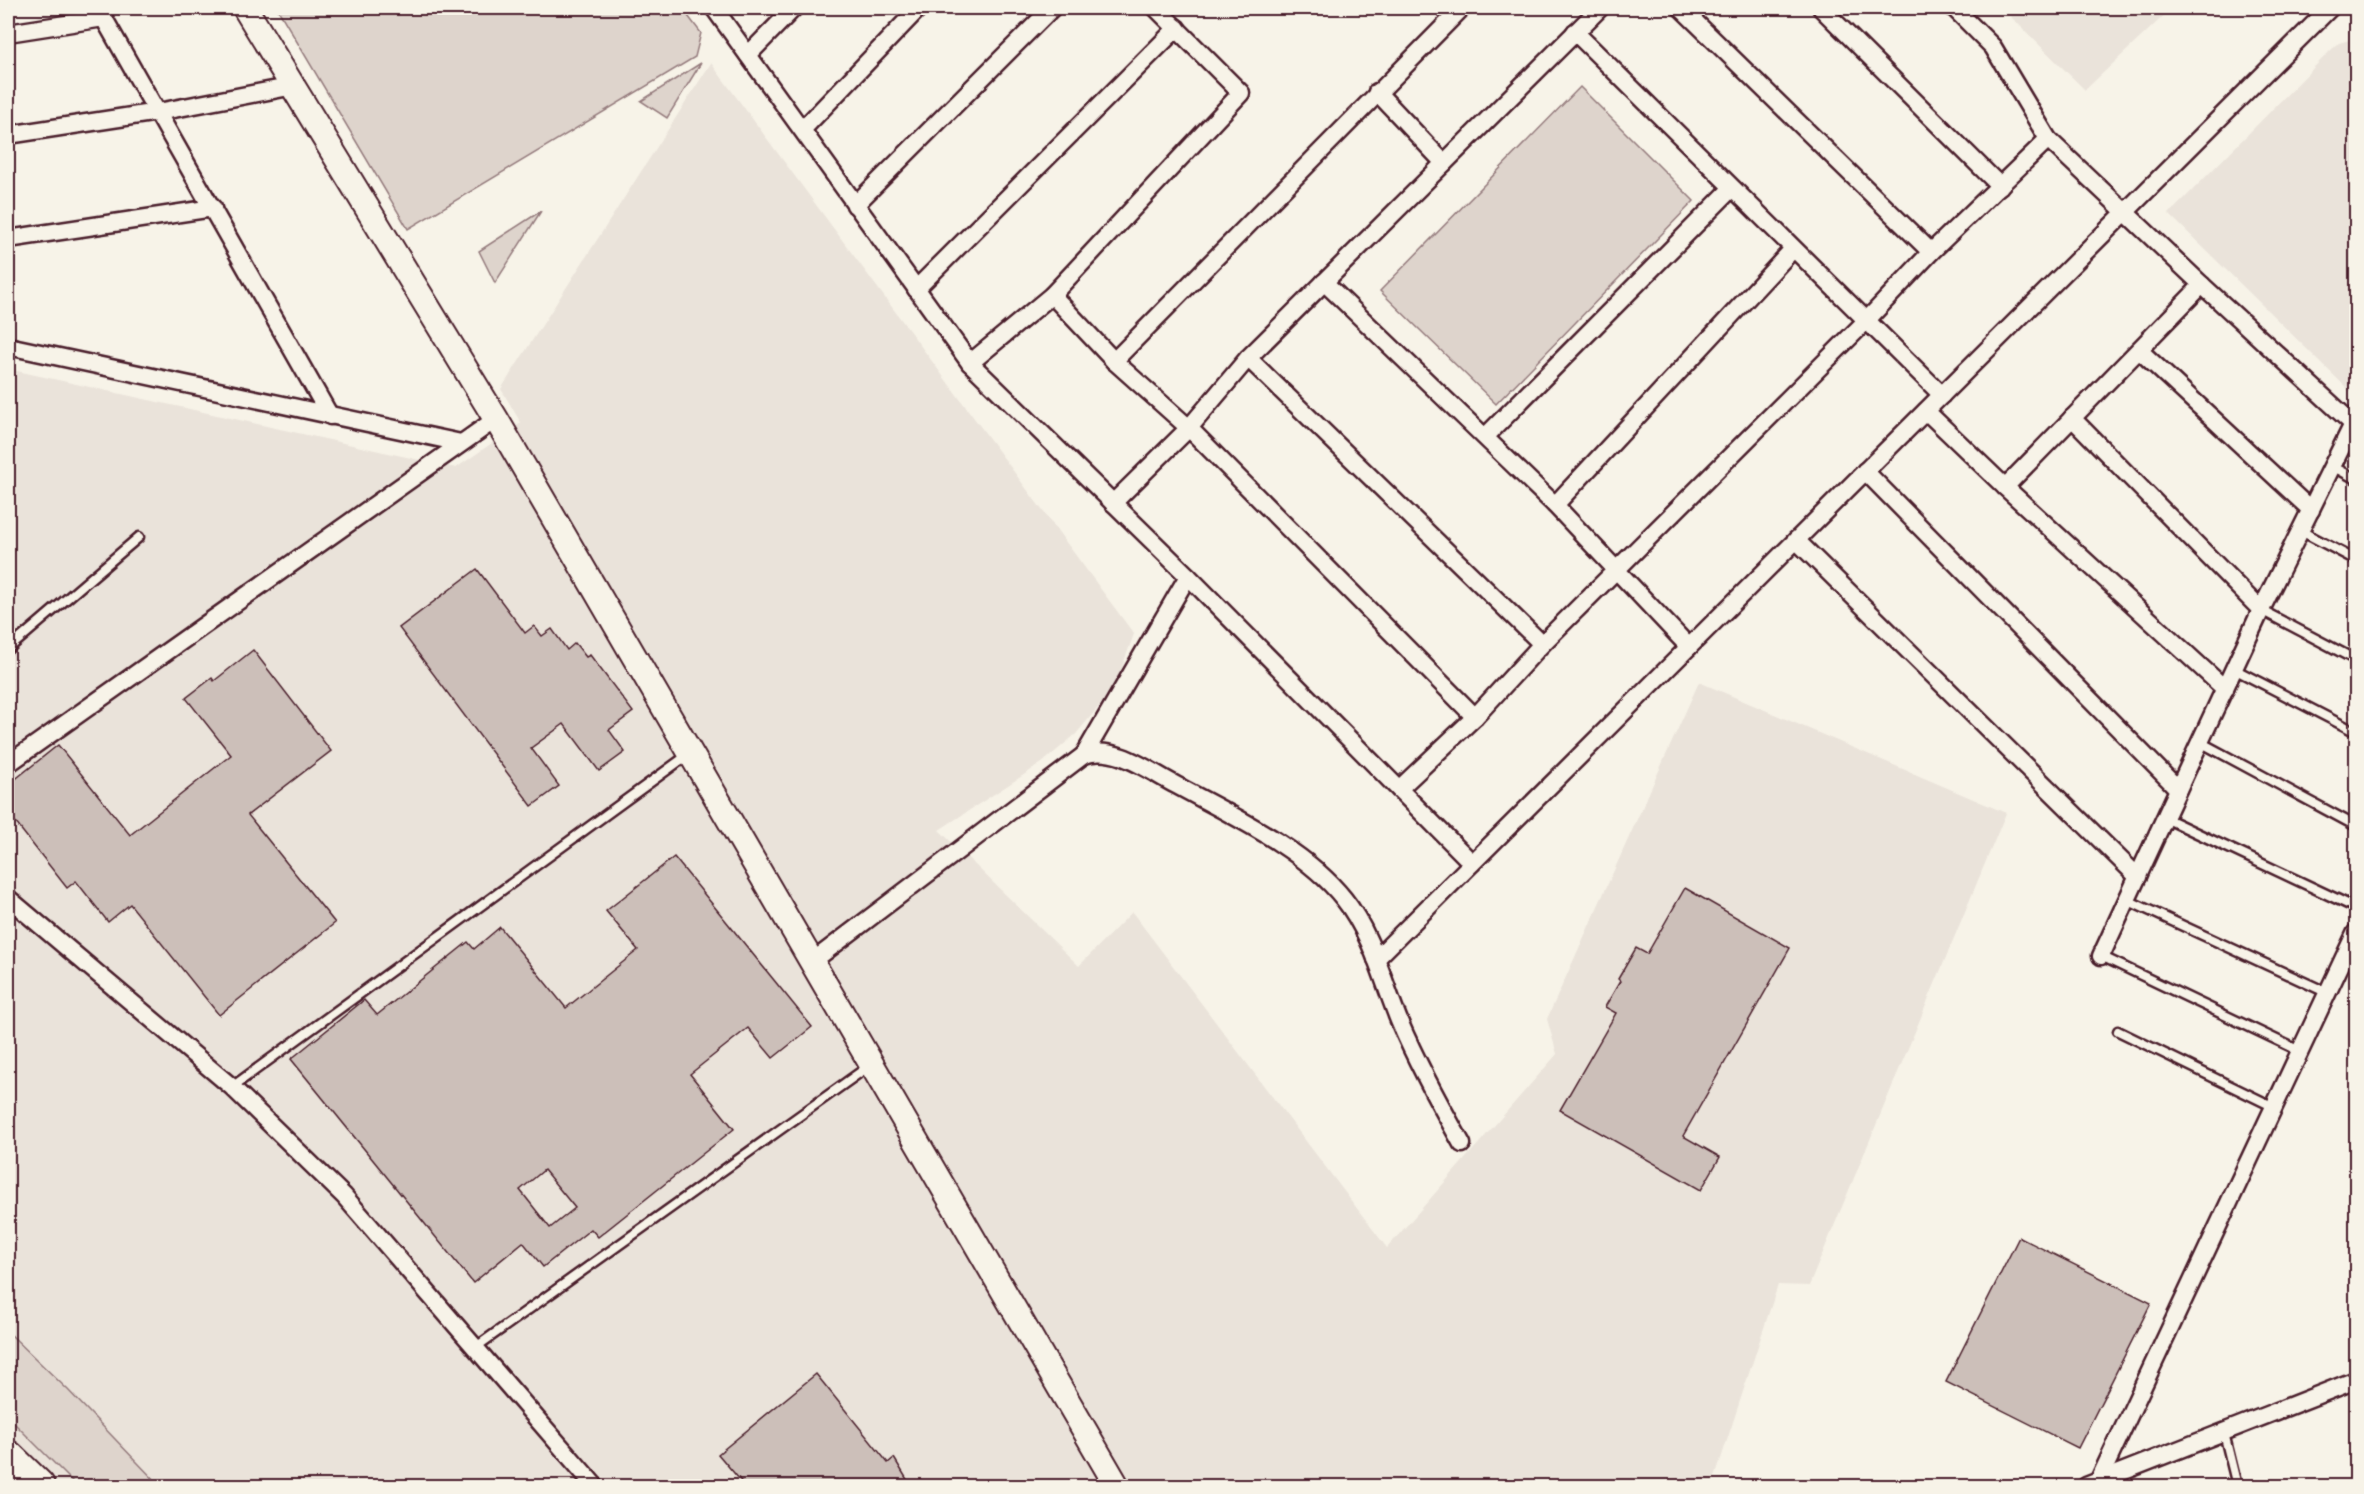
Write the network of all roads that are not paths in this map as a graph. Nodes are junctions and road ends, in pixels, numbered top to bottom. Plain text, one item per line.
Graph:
1 (245, 8) edge
2 (714, 8) edge
3 (794, 8) edge
4 (919, 8) edge
5 (1052, 8) edge
6 (1156, 8) edge
7 (1462, 8) edge
8 (1600, 8) edge
9 (1681, 8) edge
10 (1821, 8) edge
11 (1954, 8) edge
12 (2330, 8) edge
13 (101, 13) edge
14 (1178, 28) junction
15 (1575, 32) junction
16 (8, 33) edge
17 (748, 54) junction
18 (294, 86) junction
19 (1377, 92) junction
20 (158, 112) junction
21 (803, 129) junction
22 (8, 135) edge
23 (2048, 139) junction
24 (1444, 163) junction
25 (2000, 186) junction
26 (1731, 189) junction
27 (855, 205) junction
28 (213, 208) junction
29 (2125, 212) junction
30 (8, 238) edge
31 (1793, 249) junction
32 (1931, 252) junction
33 (1324, 282) junction
34 (2202, 285) junction
35 (916, 290) junction
36 (1052, 295) junction
37 (1866, 321) junction
38 (8, 346) edge
39 (2139, 350) junction
40 (1248, 358) junction
41 (1114, 361) junction
42 (970, 363) junction
43 (1941, 395) junction
44 (1926, 411) junction
45 (330, 416) junction
46 (2072, 418) junction
47 (496, 419) junction
48 (1189, 428) junction
49 (1486, 436) junction
50 (460, 443) junction
51 (2332, 466) junction
52 (1865, 471) junction
53 (2356, 479) edge
54 (2005, 487) junction
55 (1113, 503) junction
56 (1555, 505) junction
57 (2311, 510) junction
58 (2301, 531) junction
59 (138, 537) dead end
60 (1796, 540) junction
61 (2356, 560) edge
62 (1616, 570) junction
63 (1188, 576) junction
64 (2261, 610) junction
65 (1542, 644) junction
66 (1689, 647) junction
67 (8, 649) edge
68 (2356, 660) edge
69 (2234, 669) junction
70 (2225, 689) junction
71 (1475, 717) junction
72 (2356, 732) edge
73 (2200, 742) junction
74 (689, 754) junction
75 (1084, 754) junction
76 (8, 764) edge
77 (1399, 789) junction
78 (2178, 789) junction
79 (2165, 818) junction
80 (2356, 826) edge
81 (1472, 863) junction
82 (2138, 877) junction
83 (8, 898) edge
84 (2127, 900) junction
85 (2356, 908) edge
86 (2356, 932) edge
87 (2101, 956) joint
88 (1376, 959) junction
89 (813, 961) junction
90 (2328, 993) junction
91 (2118, 1031) dead end
92 (2301, 1051) junction
93 (871, 1065) junction
94 (232, 1087) junction
95 (2274, 1107) junction
96 (1462, 1144) dead end
97 (476, 1347) junction
98 (2356, 1380) edge
99 (2224, 1433) junction
100 (8, 1457) edge
101 (2092, 1484) edge
102 (38, 1486) edge
103 (595, 1486) edge
104 (1117, 1486) edge
105 (2237, 1486) edge

1 - 18 street
2 - 17 street
3 - 17 street
4 - 21 street
5 - 27 street
6 - 14 street
7 - 19 street
8 - 15 street
9 - 32 street
10 - 25 street
11 - 23 street
12 - 29 street
13 - 16 street
13 - 20 street
14 - 35 street
14 - 36 street
15 - 24 street
15 - 26 street
17 - 21 street
18 - 20 street
18 - 47 street
19 - 24 street
19 - 41 street
20 - 22 street
20 - 28 street
21 - 27 street
23 - 25 street
23 - 29 street
24 - 33 street
25 - 32 street
26 - 31 street
26 - 49 street
27 - 35 street
28 - 30 street
28 - 45 street
29 - 34 street
29 - 43 street
31 - 37 street
31 - 56 street
32 - 37 street
33 - 40 street
33 - 49 street
34 - 39 street
34 - 51 street
35 - 42 street
36 - 41 street
36 - 42 street
37 - 43 street
37 - 62 street
38 - 45 street
39 - 46 street
39 - 57 street
40 - 48 street
40 - 65 street
41 - 48 street
42 - 55 street
43 - 44 street
44 - 52 street
44 - 54 street
45 - 50 street
46 - 54 street
46 - 64 street
47 - 50 street
47 - 74 street
48 - 55 street
48 - 71 street
49 - 56 street
50 - 76 street
51 - 53 lane
51 - 57 street
52 - 60 street
52 - 78 street
54 - 70 street
55 - 63 street
56 - 62 street
57 - 58 street
58 - 61 lane
58 - 64 street
59 - 67 lane
60 - 66 street
60 - 82 street
62 - 65 street
62 - 66 street
63 - 75 street
63 - 77 street
64 - 68 lane
64 - 69 street
65 - 71 street
66 - 81 street
69 - 70 street
69 - 72 lane
70 - 73 street
71 - 77 street
73 - 78 street
73 - 80 lane
74 - 89 street
74 - 94 lane
75 - 88 street
75 - 89 street
77 - 81 street
78 - 79 street
79 - 82 street
79 - 85 lane
81 - 88 street
82 - 84 street
83 - 94 street
84 - 87 street
84 - 90 lane
86 - 90 street
87 - 92 lane
88 - 96 street
89 - 93 street
90 - 92 street
91 - 95 lane
92 - 95 street
93 - 97 lane
93 - 104 street
94 - 97 street
95 - 101 street
97 - 103 street
98 - 99 street
99 - 101 street
99 - 105 lane
100 - 102 highway

